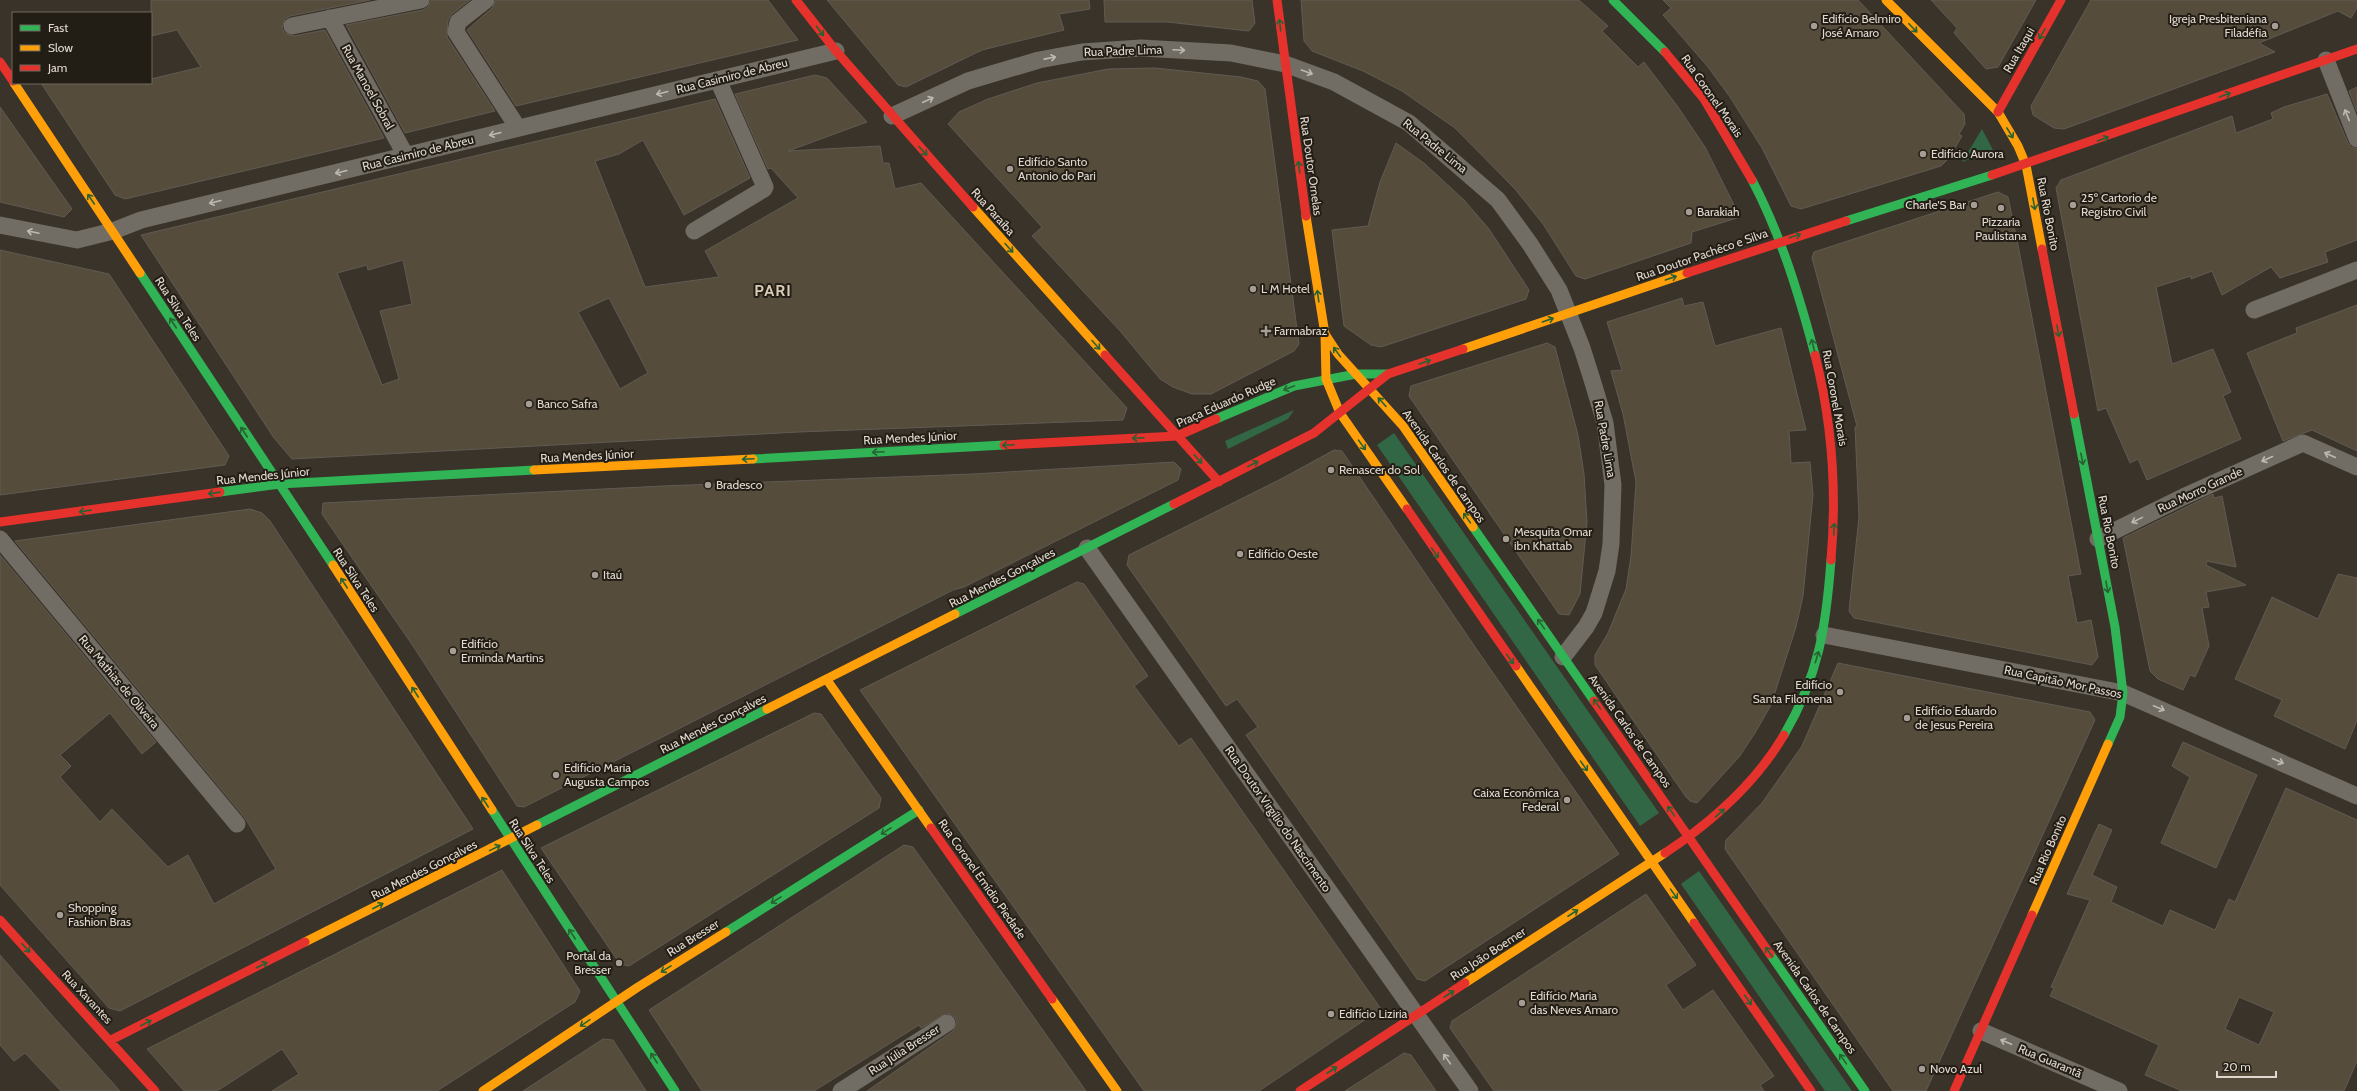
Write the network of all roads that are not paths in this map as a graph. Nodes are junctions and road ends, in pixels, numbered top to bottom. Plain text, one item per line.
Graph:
1 (421, 0) edge
2 (486, 0) edge
3 (796, 0) edge
4 (1277, 0) edge
5 (1614, 0) edge
6 (1886, 0) edge
7 (2061, 0) edge
8 (330, 18) junction
9 (292, 26) dead end
10 (2357, 49) edge
11 (836, 51) junction
12 (2326, 60) junction
13 (1285, 64) junction
14 (718, 80) junction
15 (17, 84) edge
16 (1998, 112) junction
17 (892, 116) junction
18 (518, 128) junction
19 (2357, 139) edge
20 (406, 156) junction
21 (2026, 165) junction
22 (0, 225) edge
23 (113, 231) junction
24 (694, 231) dead end
25 (1781, 241) junction
26 (2357, 270) edge
27 (2254, 310) dead end
28 (1568, 313) junction
29 (1325, 334) junction
30 (1356, 374) junction
31 (1388, 374) junction
32 (1326, 379) junction
33 (1370, 389) junction
34 (1340, 413) junction
35 (1177, 436) junction
36 (2357, 467) edge
37 (1219, 482) junction
38 (280, 484) junction
39 (0, 522) edge
40 (0, 539) edge
41 (2098, 539) junction
42 (1087, 548) junction
43 (1824, 635) junction
44 (1563, 656) junction
45 (827, 680) junction
46 (2123, 693) junction
47 (2357, 796) edge
48 (919, 810) junction
49 (237, 824) dead end
50 (1689, 837) junction
51 (511, 840) junction
52 (1652, 861) junction
53 (0, 920) edge
54 (617, 1001) junction
55 (1416, 1015) junction
56 (947, 1023) dead end
57 (1981, 1031) junction
58 (111, 1040) junction
59 (155, 1091) edge
60 (483, 1091) edge
61 (675, 1091) edge
62 (841, 1091) edge
63 (1118, 1091) edge
64 (1300, 1091) edge
65 (1470, 1091) edge
66 (1811, 1091) edge
67 (1865, 1091) edge
68 (1954, 1091) edge
69 (2119, 1091) edge

1 - 8 street
2 - 18 street
3 -> 11 street, Rua Paraíba
13 -> 4 street, Rua Doutor Ornelas
5 - 25 street, Rua Coronel Morais
6 -> 16 street, Rua Rio Bonito
7 -> 16 street, Rua Itaqui
8 - 9 street
8 - 20 street, Rua Manoel Sobral
10 - 12 street, Rua Doutor Pachêco e Silva
11 - 14 street, Rua Casimiro de Abreu
11 - 17 street, Rua Paraíba
19 -> 12 street
21 -> 12 street, Rua Doutor Pachêco e Silva
17 -> 13 street, Rua Padre Lima
13 -> 28 street, Rua Padre Lima
29 -> 13 street, Rua Doutor Ornelas
14 -> 18 street, Rua Casimiro de Abreu
14 - 24 street
23 -> 15 street, Rua Silva Teles
16 -> 21 street, Rua Rio Bonito
17 -> 35 street, Rua Paraíba
18 -> 20 street, Rua Casimiro de Abreu
20 -> 23 street, Rua Casimiro de Abreu
25 -> 21 street, Rua Doutor Pachêco e Silva
21 -> 41 street, Rua Rio Bonito
23 -> 22 street, Rua Casimiro de Abreu
38 -> 23 street, Rua Silva Teles
28 -> 25 street, Rua Doutor Pachêco e Silva
43 -> 25 street, Rua Coronel Morais
26 - 27 street
31 -> 28 street, Rua Doutor Pachêco e Silva
28 - 44 street, Rua Padre Lima
30 -> 29 street, Rua Doutor Ornelas
29 - 32 street, Rua Doutor Ornelas
30 - 31 street, Rua Doutor Pachêco e Silva
30 - 32 street, Praça Eduardo Rudge
30 - 33 street, Rua Doutor Ornelas
31 - 33 street, Rua Doutor Pachêco e Silva
32 - 34 street, Rua Doutor Ornelas
32 -> 35 street, Praça Eduardo Rudge
33 - 34 street
44 -> 33 street, Avenida Carlos de Campos
37 -> 34 street
34 -> 52 street
35 -> 37 street, Praça Eduardo Rudge
35 -> 38 street, Rua Mendes Júnior
36 -> 41 street, Rua Morro Grande
37 - 42 street, Rua Mendes Gonçalves
38 -> 39 street, Rua Mendes Júnior
51 -> 38 street, Rua Silva Teles
40 - 49 street, Rua Mathias de Oliveira
41 -> 46 street, Rua Rio Bonito
42 - 45 street, Rua Mendes Gonçalves
42 - 55 street, Rua Doutor Virgílio do Nascimento
43 - 46 street, Rua Capitão Mor Passos
50 -> 43 street, Rua Coronel Morais
50 -> 44 street, Avenida Carlos de Campos
45 - 48 street, Rua Coronel Emídio Piedade
45 - 51 street, Rua Mendes Gonçalves
46 -> 47 street, Rua Capitão Mor Passos
46 - 57 street, Rua Rio Bonito
48 -> 54 street, Rua Bresser
48 - 63 street, Rua Coronel Emídio Piedade
50 - 52 street, Rua João Boemer
67 -> 50 street, Avenida Carlos de Campos
54 -> 51 street, Rua Silva Teles
58 -> 51 street, Rua Mendes Gonçalves
55 -> 52 street, Rua João Boemer
52 -> 66 street
53 -> 58 street, Rua Xavantes
54 -> 60 street, Rua Bresser
61 -> 54 street, Rua Silva Teles
64 -> 55 street, Rua João Boemer
65 -> 55 street, Rua Doutor Virgílio do Nascimento
56 - 62 street, Rua Júlia Bresser
57 - 68 street, Rua Rio Bonito
69 -> 57 street, Rua Guarantã
58 - 59 street, Rua Xavantes

